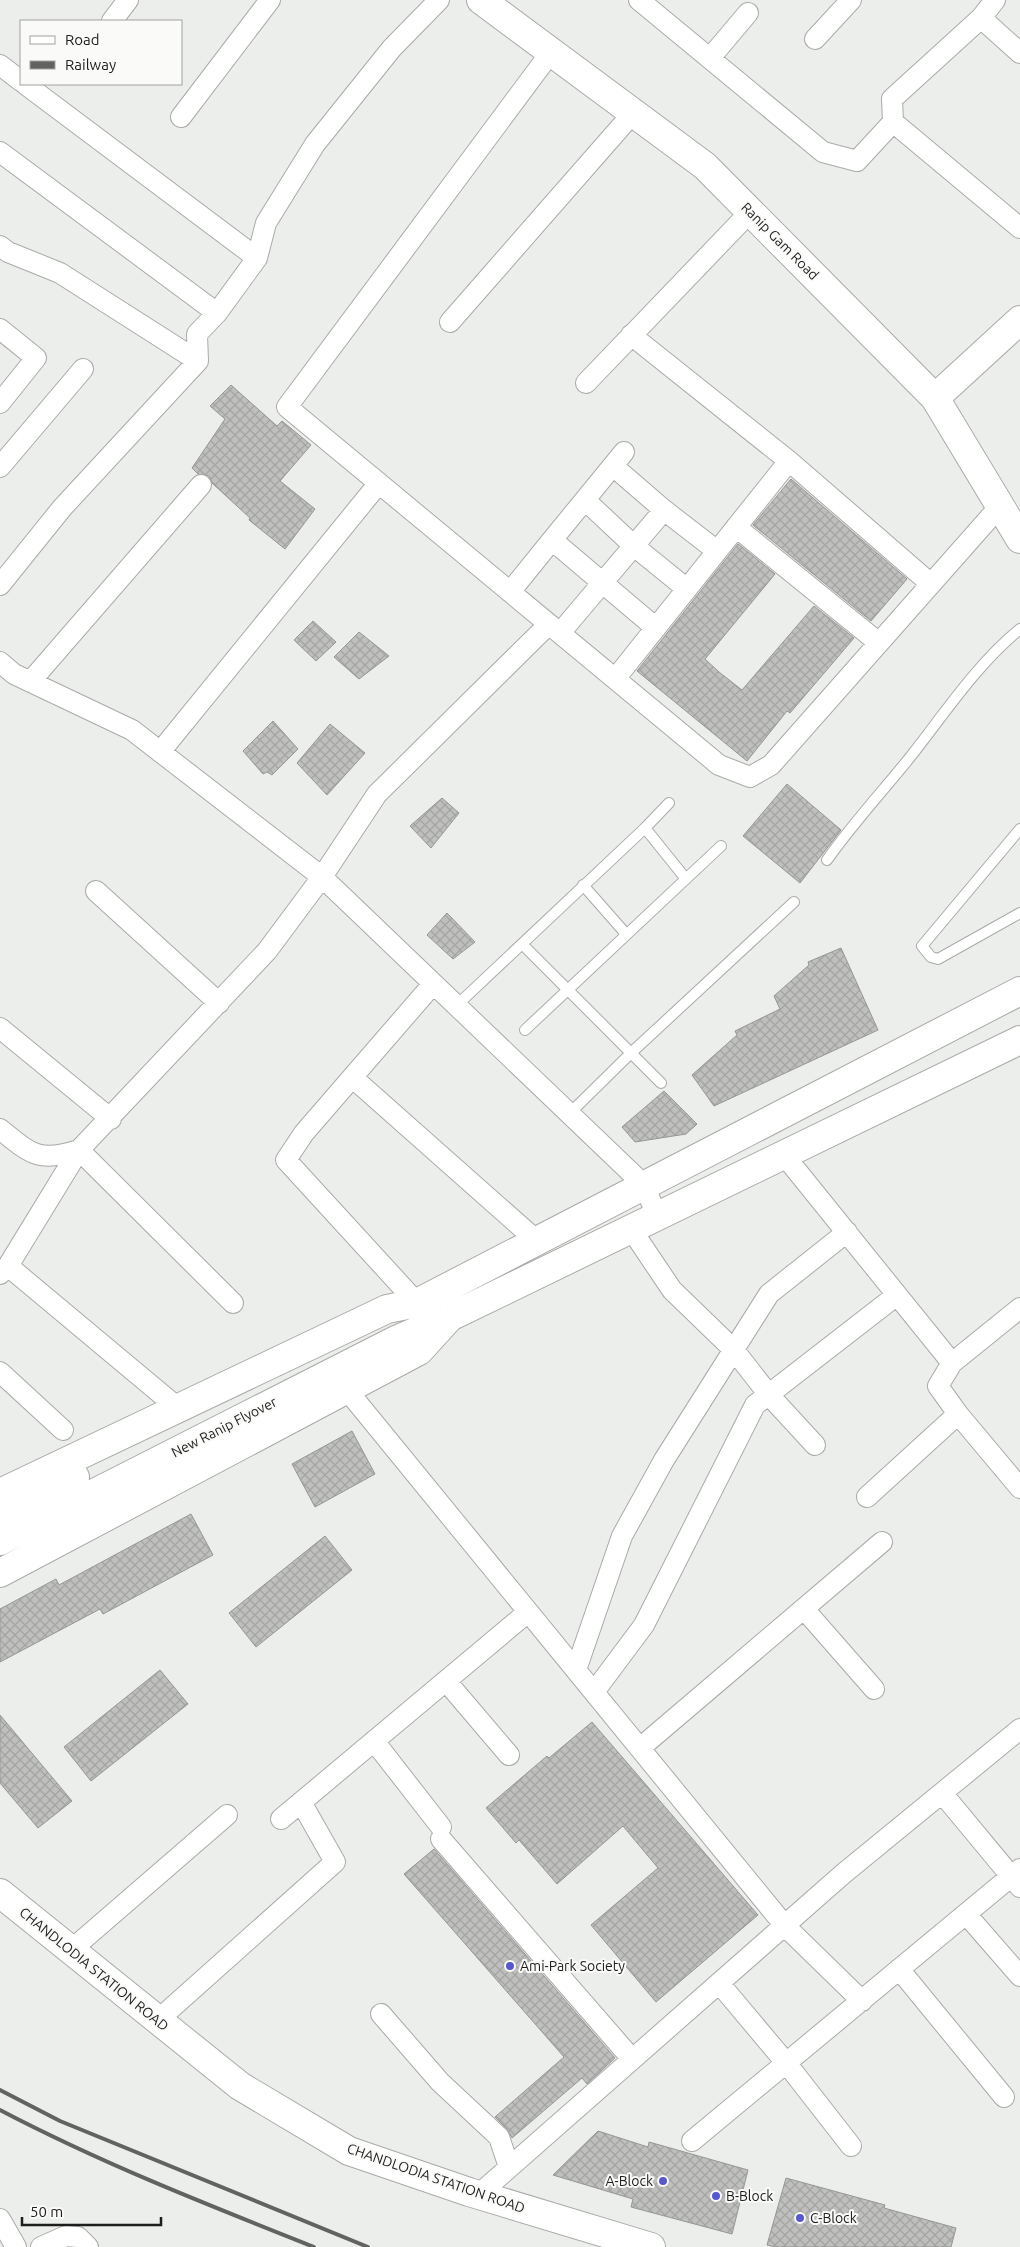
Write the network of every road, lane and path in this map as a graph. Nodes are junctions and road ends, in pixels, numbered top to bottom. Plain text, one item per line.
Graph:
1 (128, 0) edge
2 (270, 0) edge
3 (440, 0) edge
4 (481, 0) edge
5 (639, 0) edge
6 (851, 0) edge
7 (995, 0) edge
8 (748, 13) dead end
9 (981, 18) junction
10 (113, 20) edge
11 (815, 39) dead end
12 (551, 52) junction
13 (1020, 52) edge
14 (710, 58) junction
15 (0, 65) edge
16 (20, 80) edge
17 (26, 85) edge
18 (634, 112) junction
19 (181, 117) dead end
20 (893, 122) junction
21 (0, 152) edge
22 (751, 211) junction
23 (1020, 228) edge
24 (3, 254) edge
25 (257, 258) junction
26 (217, 313) junction
27 (1020, 320) edge
28 (450, 322) dead end
29 (0, 329) edge
30 (632, 336) junction
31 (198, 361) junction
32 (83, 369) dead end
33 (586, 383) dead end
34 (935, 398) junction
35 (0, 403) edge
36 (789, 461) junction
37 (0, 467) edge
38 (379, 483) junction
39 (201, 486) dead end
40 (585, 500) junction
41 (1000, 506) junction
42 (664, 510) junction
43 (736, 527) junction
44 (1020, 539) edge
45 (552, 540) junction
46 (634, 546) junction
47 (717, 551) junction
48 (602, 584) junction
49 (931, 584) junction
50 (0, 585) edge
51 (687, 589) junction
52 (510, 592) junction
53 (554, 628) junction
54 (656, 628) junction
55 (1020, 629) edge
56 (879, 643) junction
57 (0, 662) edge
58 (615, 679) junction
59 (30, 682) junction
60 (160, 752) junction
61 (669, 803) dead end
62 (645, 828) junction
63 (1020, 829) edge
64 (721, 846) dead end
65 (827, 860) dead end
66 (322, 878) junction
67 (686, 879) junction
68 (583, 885) junction
69 (96, 891) dead end
70 (794, 902) dead end
71 (1020, 913) edge
72 (626, 934) junction
73 (522, 944) junction
74 (433, 984) junction
75 (566, 990) junction
76 (1020, 991) edge
77 (219, 1002) junction
78 (456, 1006) junction
79 (0, 1028) edge
80 (525, 1030) dead end
81 (1020, 1040) edge
82 (631, 1053) junction
83 (353, 1078) junction
84 (661, 1083) dead end
85 (570, 1114) junction
86 (110, 1119) junction
87 (0, 1129) edge
88 (79, 1150) junction
89 (784, 1155) junction
90 (644, 1186) junction
91 (657, 1216) junction
92 (631, 1229) junction
93 (847, 1232) junction
94 (536, 1242) junction
95 (4, 1270) edge
96 (898, 1295) junction
97 (233, 1303) dead end
98 (418, 1303) junction
99 (1020, 1308) edge
100 (450, 1317) junction
101 (391, 1330) junction
102 (734, 1350) junction
103 (952, 1363) junction
104 (0, 1372) edge
105 (347, 1390) junction
106 (769, 1395) junction
107 (178, 1408) junction
108 (958, 1414) junction
109 (63, 1430) dead end
110 (815, 1445) dead end
111 (1020, 1488) edge
112 (0, 1492) edge
113 (867, 1497) dead end
114 (0, 1515) edge
115 (0, 1541) edge
116 (882, 1542) dead end
117 (0, 1573) edge
118 (804, 1609) junction
119 (528, 1612) junction
120 (576, 1670) junction
121 (446, 1681) junction
122 (874, 1689) dead end
123 (594, 1692) junction
124 (1020, 1729) edge
125 (374, 1741) junction
126 (640, 1748) junction
127 (509, 1755) dead end
128 (942, 1793) junction
129 (301, 1802) junction
130 (227, 1815) dead end
131 (281, 1819) dead end
132 (1017, 1878) edge
133 (0, 1893) edge
134 (966, 1914) junction
135 (785, 1926) junction
136 (71, 1950) junction
137 (899, 1970) junction
138 (1020, 1976) edge
139 (719, 1983) junction
140 (862, 2000) junction
141 (382, 2014) dead end
142 (158, 2020) junction
143 (632, 2060) junction
144 (787, 2064) junction
145 (1004, 2097) dead end
146 (692, 2141) dead end
147 (851, 2146) dead end
148 (510, 2167) junction
149 (478, 2195) junction
150 (0, 2219) edge
151 (16, 2247) edge
152 (41, 2247) edge
153 (88, 2247) edge
154 (651, 2247) edge

1 - 10 street
2 - 19 street
3 - 25 street
4 - 12 street, Ranip Gam Road
5 - 14 street
6 - 11 street
7 - 9 street
8 - 14 street
9 - 13 street
9 - 20 street
12 - 18 street, Ranip Gam Road
12 - 38 street
14 - 20 street
15 - 16 street
17 - 25 street
18 - 22 street, Ranip Gam Road
18 - 28 street
20 - 23 street
21 - 26 street
22 - 30 street
22 - 34 street, Ranip Gam Road
24 - 31 street
25 - 26 street
26 - 31 street
27 - 34 street
29 - 35 street
30 - 33 street
30 - 36 street
31 - 50 street
32 - 37 street
34 - 41 street, Ranip Gam Road
36 - 43 street
36 - 49 street
38 - 52 street
38 - 60 street
39 - 59 street
40 - 42 street
40 - 45 street
40 - 46 street
41 - 44 street, Ranip Gam Road
41 - 49 street
42 - 46 street
42 - 47 street
43 - 47 street
43 - 56 street
45 - 48 street
45 - 52 street
46 - 48 street
46 - 51 street
47 - 51 street
48 - 53 street
48 - 54 street
49 - 56 street
51 - 54 street
52 - 53 street
53 - 58 street
53 - 66 street
54 - 58 street
55 - 65 lane
56 - 58 street
57 - 59 street
59 - 60 street
60 - 66 street
61 - 62 lane
62 - 67 lane
62 - 68 lane
63 - 71 lane
64 - 67 lane
66 - 74 street
66 - 77 street
67 - 72 lane
68 - 72 lane
68 - 73 lane
69 - 77 street
70 - 82 lane
72 - 75 lane
73 - 75 lane
73 - 78 lane
74 - 78 street
74 - 83 street
75 - 80 lane
75 - 82 lane
76 - 90 street, New Ranip Flyover
77 - 86 street
78 - 85 street
79 - 86 street
81 - 89 street, New Ranip Flyover
82 - 84 lane
82 - 85 lane
83 - 94 street
83 - 98 street
85 - 90 street
86 - 88 street
87 - 88 street
88 - 95 street
88 - 97 street
89 - 91 street, New Ranip Flyover
89 - 93 street
90 - 91 street
90 - 94 street, New Ranip Flyover
91 - 92 street, New Ranip Flyover
92 - 100 street, New Ranip Flyover
92 - 102 street
93 - 96 street
93 - 102 street
94 - 98 street, New Ranip Flyover
95 - 107 street
96 - 103 street
96 - 106 street
98 - 101 street, New Ranip Flyover
98 - 107 street
99 - 103 street
100 - 101 street, New Ranip Flyover
100 - 105 street
101 - 114 street, New Ranip Flyover
101 - 115 street, New Ranip Flyover
102 - 106 street
102 - 120 street
103 - 108 street
104 - 109 street
105 - 117 street
105 - 119 street
106 - 110 street
106 - 123 street
107 - 112 street
108 - 111 street
108 - 113 street
116 - 118 street
118 - 122 street
118 - 126 street
119 - 120 street
119 - 121 street
120 - 123 street
121 - 125 street
121 - 127 street
123 - 126 street
124 - 128 street
125 - 129 street
125 - 143 street
126 - 135 street
128 - 132 street
128 - 135 street
129 - 131 street
129 - 142 street
130 - 136 street
132 - 134 street
133 - 136 street, CHANDLODIA STATION ROAD
134 - 137 street
134 - 138 street
135 - 139 street
135 - 140 street
136 - 142 street, CHANDLODIA STATION ROAD
137 - 140 street
137 - 145 street
139 - 143 street
139 - 144 street
140 - 144 street
141 - 148 street
142 - 149 street, CHANDLODIA STATION ROAD
143 - 148 street
144 - 146 street
144 - 147 street
148 - 149 street
149 - 154 street, CHANDLODIA STATION ROAD
150 - 151 street
152 - 153 street

